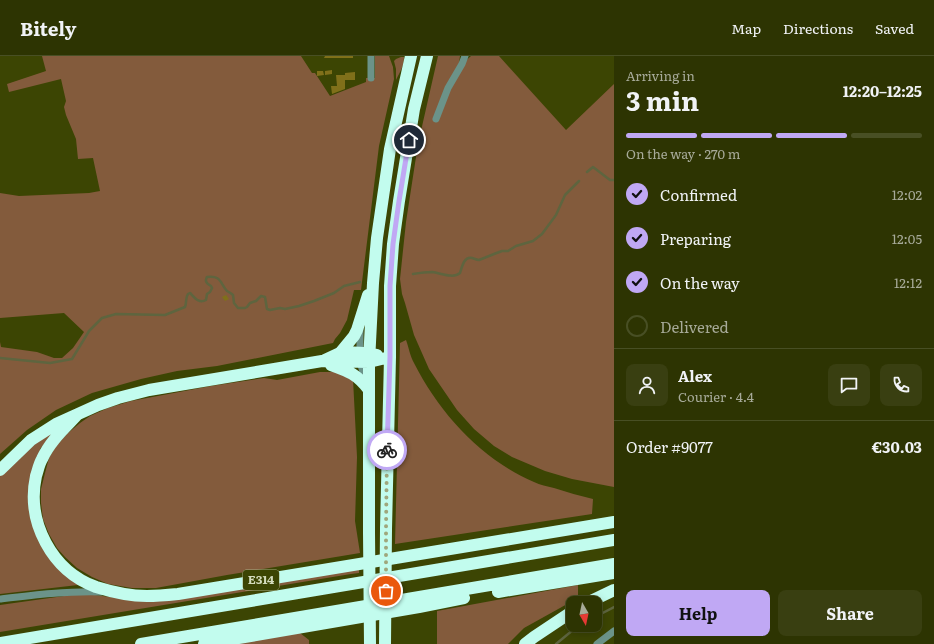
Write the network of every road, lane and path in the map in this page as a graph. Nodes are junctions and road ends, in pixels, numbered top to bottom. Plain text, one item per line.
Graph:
1 (371, 56) edge
2 (411, 56) edge
3 (427, 56) edge
4 (465, 56) edge
5 (372, 78) dead end
6 (436, 119) dead end
7 (373, 283) junction
8 (360, 318) junction
9 (340, 353) junction
10 (365, 357) junction
11 (390, 357) junction
12 (322, 361) junction
13 (369, 390) junction
14 (78, 414) junction
15 (0, 470) edge
16 (614, 522) edge
17 (614, 540) edge
18 (614, 564) edge
19 (614, 573) edge
20 (614, 590) edge
21 (119, 593) junction
22 (602, 596) edge
23 (0, 599) edge
24 (566, 616) edge
25 (614, 630) edge
26 (0, 643) edge
27 (141, 644) edge
28 (204, 644) edge
29 (370, 644) edge
30 (386, 644) edge
31 (525, 644) edge
32 (597, 644) edge

1 - 5 street
2 - 7 highway
3 - 11 highway
4 - 6 street
7 - 8 highway
7 - 10 highway
8 - 9 highway, E314
8 - 10 street
9 - 10 highway, E314
9 - 12 highway, E314
10 - 11 highway, E314
10 - 12 highway, E314
10 - 13 highway
11 - 30 highway, bridge
12 - 13 highway
12 - 14 highway, E314
13 - 29 highway, bridge
14 - 15 highway, E314
14 - 21 highway, E314
16 - 21 highway, E314
17 - 26 highway, E314
18 - 27 highway
19 - 28 highway
20 - 22 highway
21 - 23 street
24 - 31 highway
25 - 32 street

